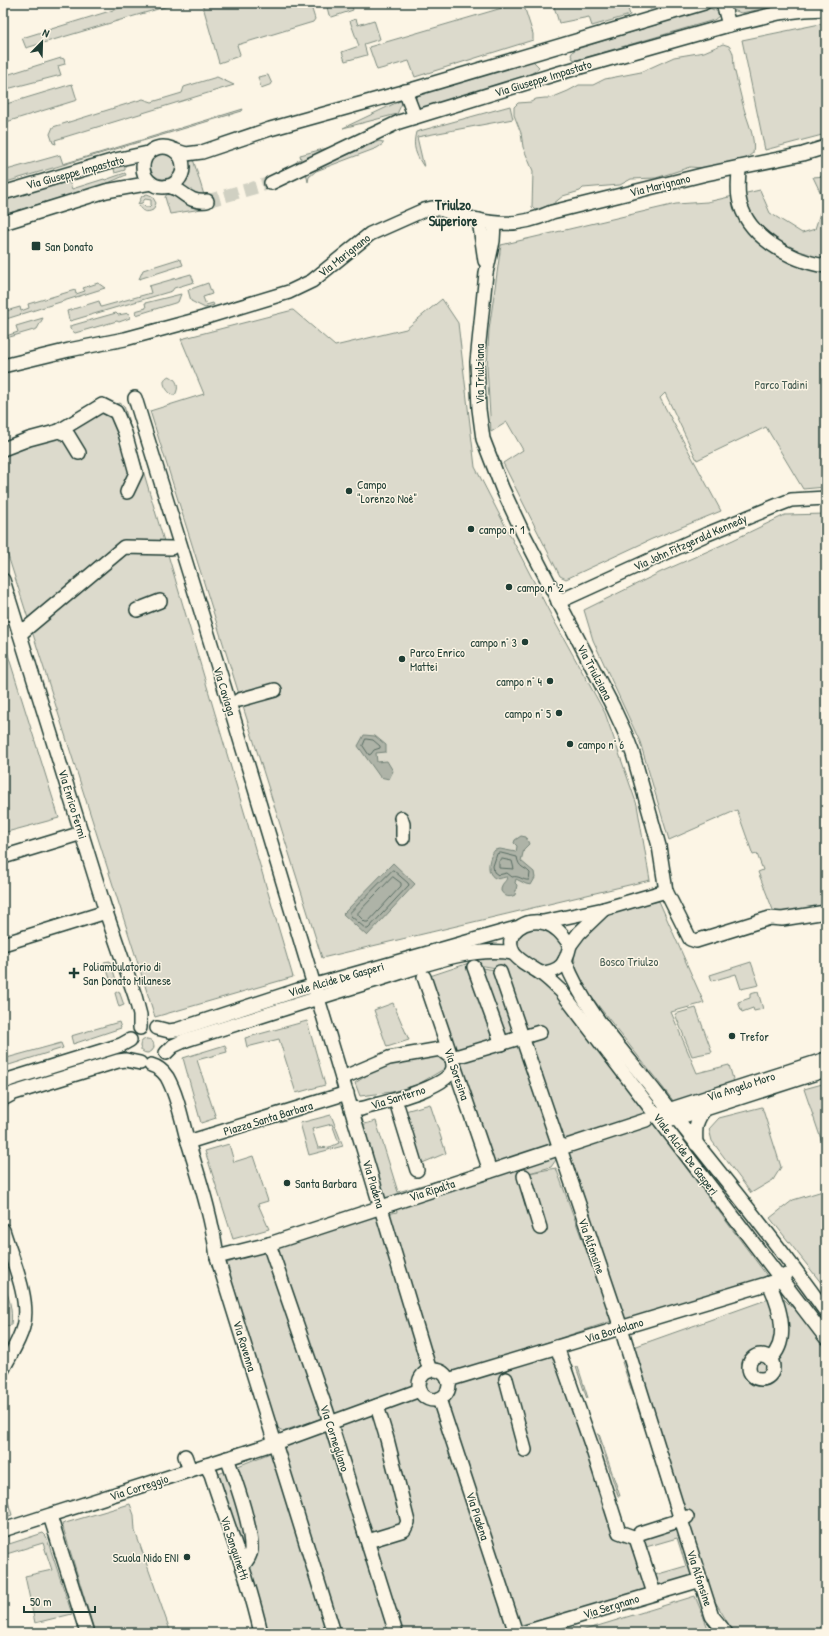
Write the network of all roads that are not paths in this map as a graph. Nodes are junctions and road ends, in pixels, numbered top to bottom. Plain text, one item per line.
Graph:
1 (704, 3) edge
2 (722, 3) edge
3 (826, 9) edge
4 (728, 25) junction
5 (405, 91) junction
6 (415, 117) junction
7 (826, 146) edge
8 (174, 150) junction
9 (148, 153) junction
10 (143, 166) junction
11 (739, 167) junction
12 (151, 183) junction
13 (271, 183) tunnel mouth
14 (168, 186) junction
15 (111, 190) junction
16 (3, 193) edge
17 (207, 201) tunnel mouth
18 (479, 220) junction
19 (3, 223) edge
20 (494, 224) junction
21 (826, 266) edge
22 (486, 273) junction
23 (3, 366) edge
24 (135, 398) dead end
25 (59, 431) junction
26 (3, 449) edge
27 (79, 453) dead end
28 (127, 492) dead end
29 (826, 498) edge
30 (171, 548) dead end
31 (3, 580) edge
32 (160, 601) dead end
33 (558, 602) junction
34 (137, 610) dead end
35 (20, 634) junction
36 (275, 690) dead end
37 (239, 700) dead end
38 (401, 818) dead end
39 (82, 832) junction
40 (403, 838) dead end
41 (3, 857) edge
42 (666, 892) junction
43 (604, 909) junction
44 (106, 912) junction
45 (826, 912) edge
46 (543, 922) junction
47 (516, 928) junction
48 (3, 944) edge
49 (570, 945) junction
50 (513, 953) junction
51 (565, 960) junction
52 (474, 967) dead end
53 (500, 972) dead end
54 (541, 974) junction
55 (424, 977) dead end
56 (314, 985) junction
57 (318, 998) junction
58 (140, 1028) junction
59 (157, 1028) junction
60 (540, 1032) dead end
61 (521, 1038) junction
62 (130, 1040) junction
63 (502, 1044) junction
64 (166, 1053) junction
65 (452, 1058) junction
66 (826, 1059) edge
67 (62, 1064) junction
68 (145, 1064) junction
69 (826, 1070) edge
70 (66, 1078) junction
71 (342, 1078) junction
72 (3, 1083) edge
73 (347, 1093) junction
74 (3, 1099) edge
75 (351, 1108) junction
76 (398, 1108) dead end
77 (706, 1108) junction
78 (672, 1113) junction
79 (655, 1119) junction
80 (188, 1142) junction
81 (696, 1144) junction
82 (559, 1148) junction
83 (417, 1170) dead end
84 (490, 1171) junction
85 (524, 1176) dead end
86 (381, 1207) junction
87 (540, 1228) dead end
88 (3, 1230) edge
89 (269, 1244) junction
90 (217, 1257) junction
91 (794, 1269) junction
92 (774, 1281) junction
93 (826, 1312) edge
94 (620, 1328) junction
95 (824, 1331) edge
96 (557, 1347) junction
97 (770, 1359) dead end
98 (3, 1369) edge
99 (430, 1371) junction
100 (506, 1379) dead end
101 (448, 1380) junction
102 (420, 1390) junction
103 (439, 1399) junction
104 (377, 1406) junction
105 (331, 1423) junction
106 (275, 1443) junction
107 (525, 1450) dead end
108 (185, 1456) dead end
109 (227, 1458) junction
110 (206, 1465) junction
111 (190, 1470) junction
112 (50, 1516) junction
113 (684, 1519) junction
114 (3, 1530) edge
115 (636, 1538) junction
116 (368, 1541) junction
117 (242, 1566) junction
118 (701, 1580) junction
119 (654, 1593) junction
120 (87, 1633) edge
121 (261, 1633) edge
122 (334, 1633) edge
123 (396, 1633) edge
124 (516, 1633) edge
125 (522, 1633) edge
126 (726, 1633) edge

1 - 5 street
2 - 4 street
3 - 4 street, Via Giuseppe Impastato
4 - 6 street, Via Giuseppe Impastato
5 - 6 street
5 - 8 street
6 - 13 street, Via Giuseppe Impastato
7 - 11 street, Via Marignano
8 - 9 street
8 - 14 street
9 - 10 street
9 - 16 street, Via Giuseppe Impastato
10 - 12 street
10 - 15 street
11 - 20 street, Via Marignano
11 - 21 street
12 - 14 street
12 - 15 street
14 - 17 street
15 - 19 street
18 - 20 street, Via Marignano
18 - 22 street, Via Triulziana
18 - 23 street, Via Marignano
20 - 22 street, Via Triulziana
22 - 33 street, Via Triulziana
24 - 56 street, Via Caviaga
25 - 26 street
25 - 27 street
25 - 28 street
29 - 33 street, Via John Fitzgerald Kennedy
30 - 35 street
31 - 35 street, Via Enrico Fermi
32 - 34 street
33 - 42 street, Via Triulziana
35 - 39 street, Via Enrico Fermi
36 - 37 street
38 - 40 street
39 - 41 street
39 - 44 street, Via Enrico Fermi
42 - 43 street
42 - 45 street, Via Triulziana
43 - 46 street
43 - 49 street
44 - 48 street
44 - 58 street, Via Enrico Fermi
46 - 47 street
46 - 49 street
47 - 50 street
47 - 56 street, Viale Alcide De Gasperi
49 - 51 street
50 - 54 street
50 - 57 street, Viale Alcide De Gasperi
51 - 54 street
51 - 78 street, Viale Alcide De Gasperi
52 - 63 street
53 - 61 street, Via Alfonsine
54 - 79 street, Viale Alcide De Gasperi
55 - 65 street, Via Soresina
56 - 57 street
56 - 59 street, Viale Alcide De Gasperi
57 - 64 street, Viale Alcide De Gasperi
57 - 71 street, Via Piadena
58 - 59 street
58 - 62 street
59 - 64 street
60 - 61 street
61 - 63 street
61 - 82 street, Via Alfonsine
62 - 67 street
62 - 68 street
63 - 65 street
64 - 68 street
65 - 71 street
65 - 75 street, Via Santerno
65 - 84 street, Via Soresina
66 - 78 street, Via Angelo Moro
67 - 70 street
67 - 72 street
68 - 70 street
68 - 80 street, Via Ravenna
69 - 77 street, Via Angelo Moro
70 - 74 street
71 - 73 street, Via Piadena
73 - 75 street, Via Piadena
73 - 80 street, Piazza Santa Barbara
75 - 86 street, Via Piadena
76 - 83 street
77 - 78 street, Via Angelo Moro
77 - 81 street, Via Angelo Moro
78 - 79 street, Via Angelo Moro
78 - 81 street, Viale Alcide De Gasperi
79 - 82 street, Via Ripalta
79 - 92 street, Viale Alcide De Gasperi
80 - 90 street, Via Ravenna
81 - 91 street, Viale Alcide De Gasperi
82 - 84 street, Via Ripalta
82 - 94 street, Via Alfonsine
84 - 86 street, Via Ripalta
85 - 87 street
86 - 89 street, Via Ripalta
86 - 99 street, Via Piadena
88 - 98 street
89 - 90 street, Via Ripalta
89 - 105 street, Via Cornegliano
90 - 106 street, Via Ravenna
91 - 92 street, Via Bordolano
91 - 93 street, Viale Alcide De Gasperi
92 - 94 street, Via Bordolano
92 - 95 street, Viale Alcide De Gasperi
92 - 97 street
94 - 96 street, Via Bordolano
94 - 113 street, Via Alfonsine
96 - 101 street, Via Bordolano
96 - 115 street
99 - 101 street
99 - 102 street
100 - 107 street
101 - 103 street
102 - 103 street
102 - 104 street
103 - 124 street, Via Piadena
104 - 105 street
104 - 116 street
105 - 106 street
105 - 116 street, Via Cornegliano
106 - 109 street, Via Correggio
106 - 122 street, Via Ravenna
108 - 111 street
109 - 110 street, Via Correggio
109 - 117 street
110 - 111 street, Via Correggio
110 - 117 street, Via Sanguinetti
111 - 112 street, Via Correggio
112 - 114 street, Via Correggio
112 - 120 street
113 - 115 street
113 - 118 street, Via Alfonsine
115 - 119 street
116 - 123 street, Via Cornegliano
117 - 121 street, Via Sanguinetti
118 - 119 street, Via Sergnano
118 - 126 street, Via Alfonsine
119 - 125 street, Via Sergnano

